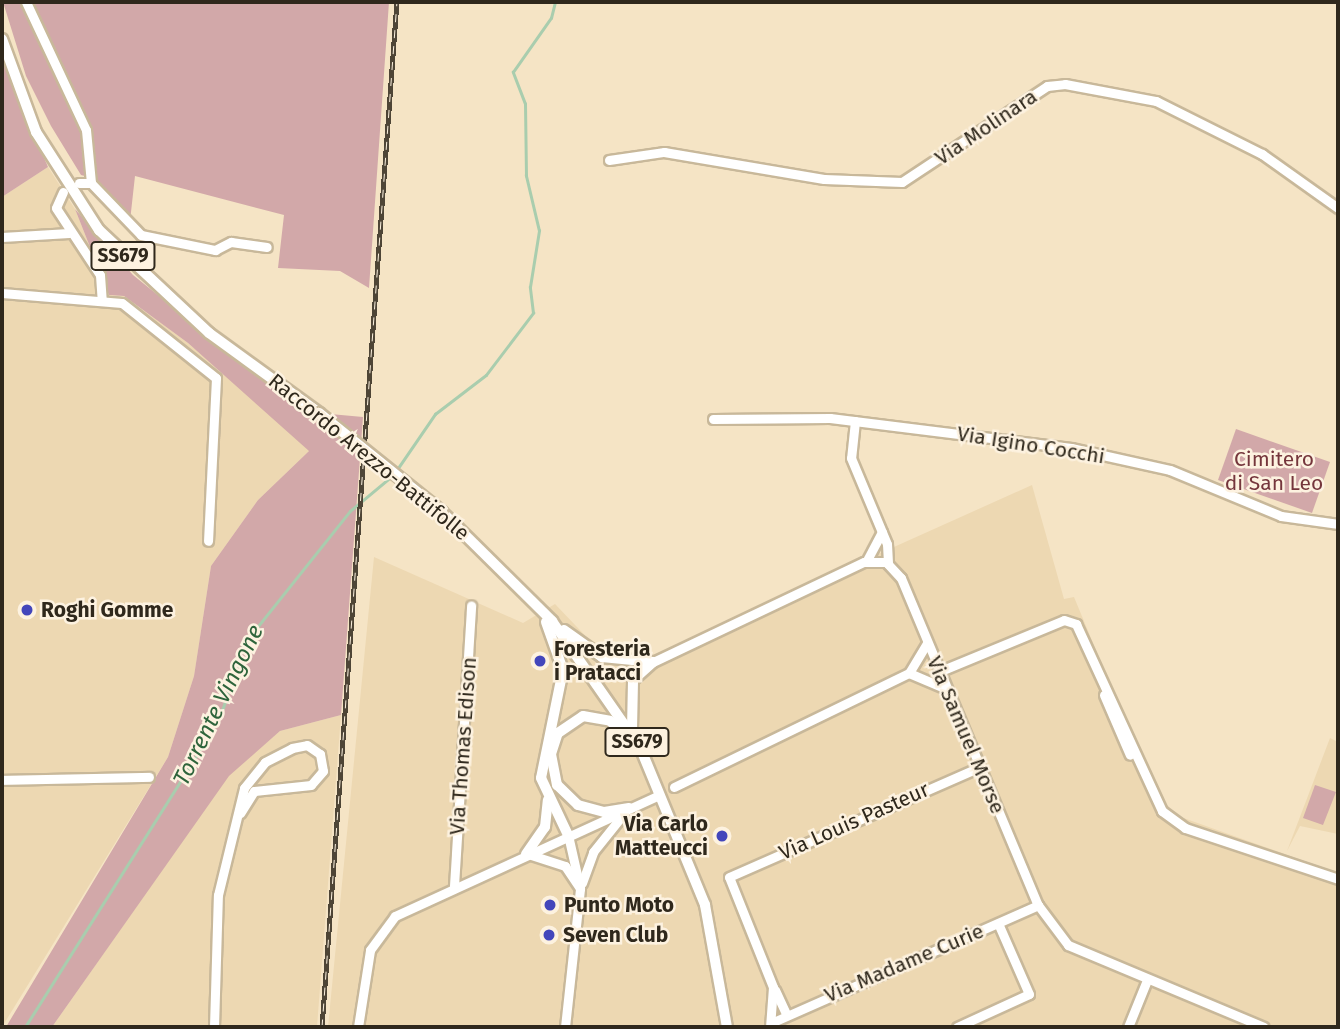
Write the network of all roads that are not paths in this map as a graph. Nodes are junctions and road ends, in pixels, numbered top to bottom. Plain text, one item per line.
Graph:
1 (26, 2) edge
2 (2, 39) edge
3 (609, 160) dead end
4 (79, 183) dead end
5 (91, 183) junction
6 (62, 192) dead end
7 (1338, 208) edge
8 (69, 233) junction
9 (2, 237) edge
10 (267, 247) dead end
11 (2, 293) edge
12 (102, 301) junction
13 (713, 419) dead end
14 (855, 421) junction
15 (1338, 523) edge
16 (882, 531) junction
17 (208, 541) dead end
18 (887, 544) junction
19 (866, 562) junction
20 (883, 563) junction
21 (901, 578) junction
22 (471, 606) dead end
23 (540, 610) junction
24 (552, 621) junction
25 (927, 643) junction
26 (653, 662) junction
27 (920, 662) junction
28 (935, 665) junction
29 (909, 673) junction
30 (926, 676) junction
31 (947, 693) junction
32 (633, 735) junction
33 (640, 747) junction
34 (551, 754) junction
35 (979, 766) junction
36 (149, 777) dead end
37 (2, 780) edge
38 (674, 787) dead end
39 (657, 796) dead end
40 (548, 800) junction
41 (629, 808) junction
42 (240, 813) junction
43 (566, 832) junction
44 (526, 854) junction
45 (1338, 879) edge
46 (454, 887) junction
47 (580, 888) junction
48 (1038, 905) junction
49 (999, 923) junction
50 (1147, 980) junction
51 (773, 987) junction
52 (786, 1014) junction
53 (771, 1025) edge
54 (215, 1027) edge
55 (358, 1027) edge
56 (565, 1027) edge
57 (727, 1027) edge
58 (957, 1027) edge
59 (1128, 1027) edge
60 (1264, 1027) edge

1 - 5 street
2 - 23 main road, Raccordo Arezzo-Battifolle / SS679, bridge
3 - 7 street, Via Molinara
4 - 5 street
5 - 10 street
6 - 8 street
8 - 9 street
8 - 12 street
11 - 12 street
12 - 17 street
13 - 14 street, Via Igino Cocchi
14 - 15 street, Via Igino Cocchi
14 - 16 street
16 - 18 street
16 - 19 street
16 - 20 street
18 - 20 street
18 - 21 street
19 - 20 street
19 - 26 street
20 - 21 street, Via Samuel Morse
21 - 25 street, Via Samuel Morse
22 - 46 street, Via Thomas Edison
23 - 24 main road, Raccordo Arezzo-Battifolle / SS679
23 - 40 main road
24 - 26 main road
24 - 32 main road, Raccordo Arezzo-Battifolle / SS679
25 - 27 street
25 - 28 street, Via Samuel Morse
26 - 32 main road
27 - 28 street
27 - 29 street
28 - 30 street
28 - 31 street, Via Samuel Morse
28 - 45 street
29 - 30 street
29 - 38 street
30 - 31 street
31 - 35 street, Via Samuel Morse
32 - 33 main road, Raccordo Arezzo-Battifolle / SS679
33 - 34 main road
33 - 57 main road, Raccordo Arezzo-Battifolle / SS679
34 - 41 main road
34 - 43 main road
35 - 48 street, Via Samuel Morse
35 - 51 street, Via Louis Pasteur
36 - 37 street
39 - 41 street
40 - 43 main road
40 - 44 main road
41 - 43 street
41 - 47 street
42 - 42 street
42 - 54 street
43 - 44 street
43 - 47 street
44 - 46 street
44 - 47 street
46 - 55 street
47 - 56 street
48 - 49 street, Via Madame Curie
48 - 50 street, Via Samuel Morse
49 - 52 street, Via Madame Curie
49 - 58 street
50 - 59 street
50 - 60 street, Via Samuel Morse
51 - 52 street
51 - 53 street
52 - 53 street, Via Madame Curie

